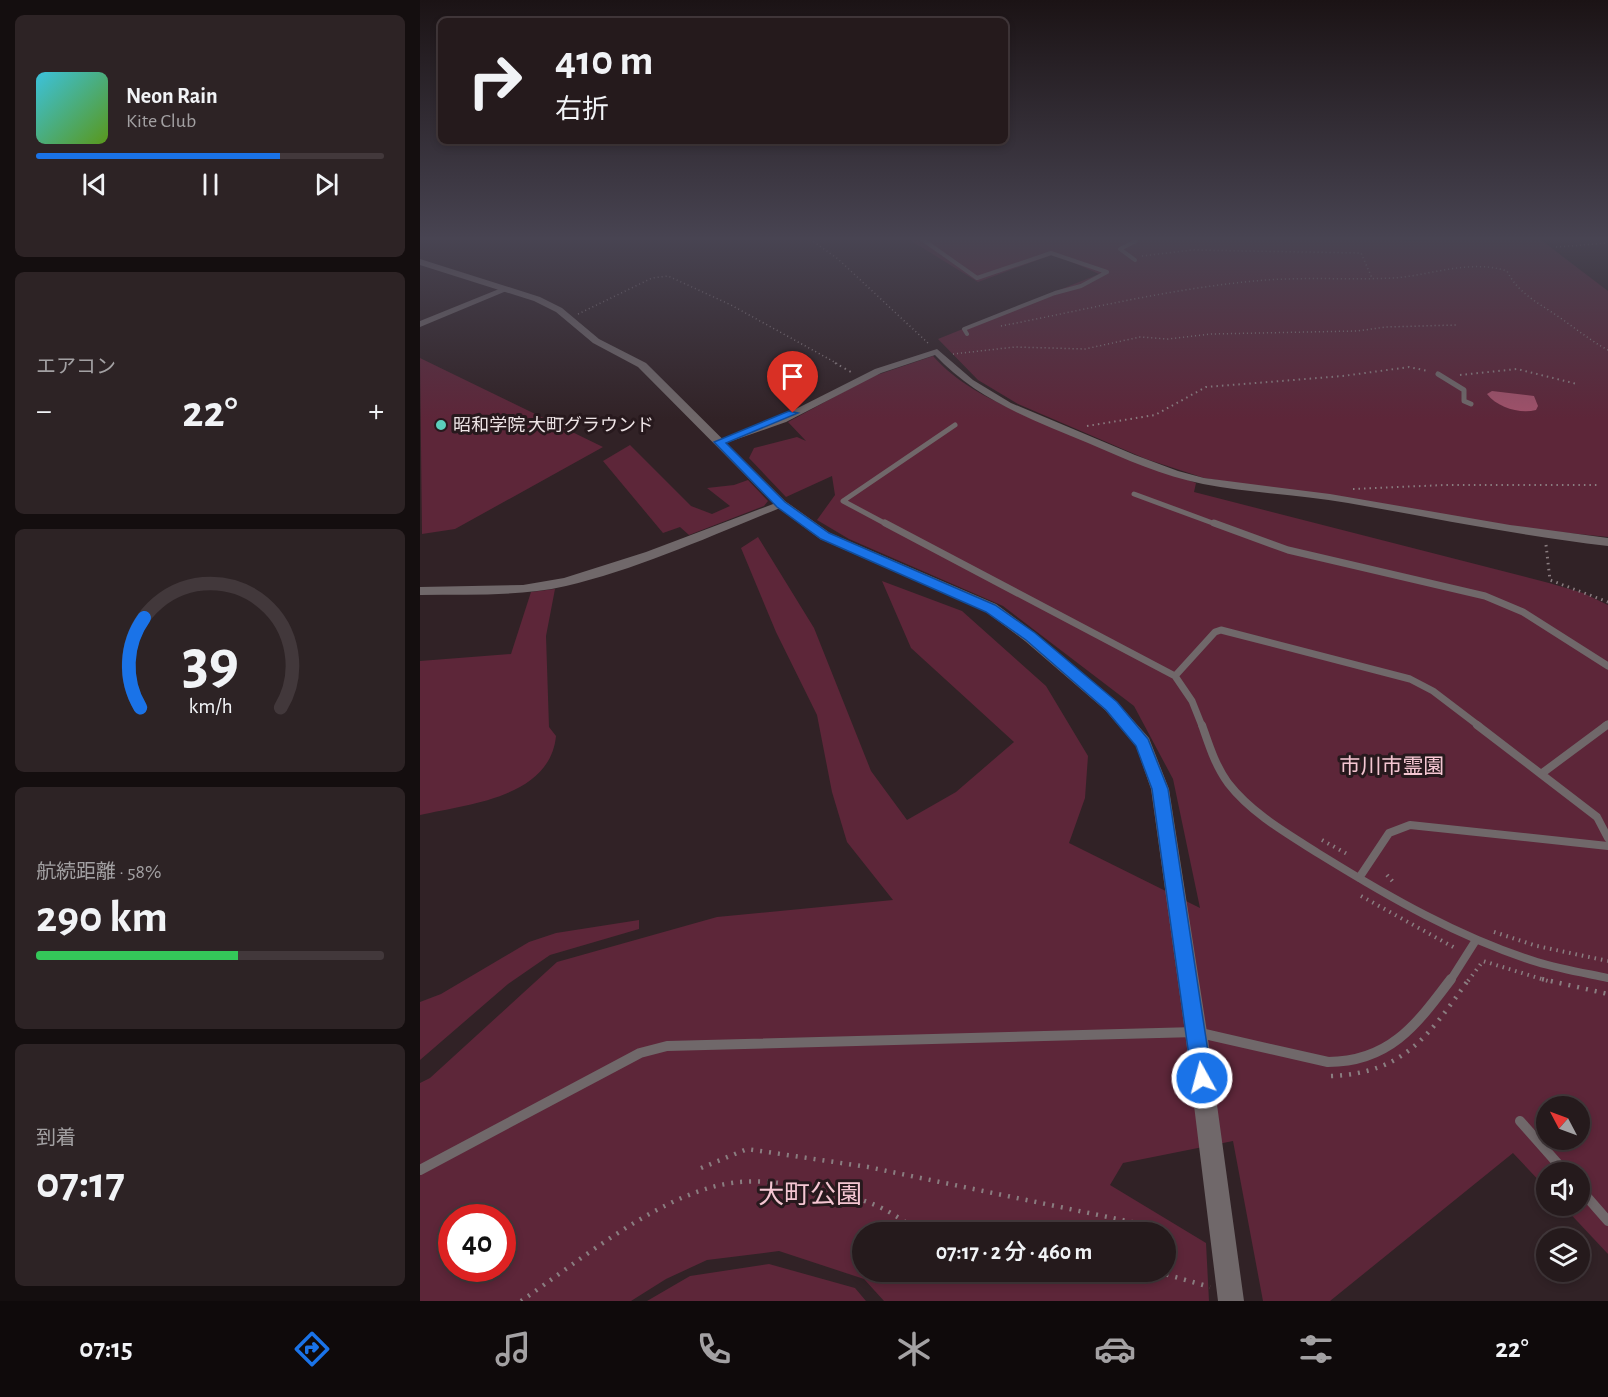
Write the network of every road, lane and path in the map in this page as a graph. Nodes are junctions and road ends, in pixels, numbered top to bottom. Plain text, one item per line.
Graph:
1 (485, 298) edge
2 (530, 298) edge
3 (613, 298) edge
4 (715, 298) edge
5 (880, 298) edge
6 (1043, 298) edge
7 (1140, 298) edge
8 (1529, 298) edge
9 (569, 320) junction
10 (420, 324) edge
11 (1456, 325) dead end
12 (998, 327) dead end
13 (967, 334) dead end
14 (1608, 350) edge
15 (939, 353) junction
16 (1438, 374) junction
17 (861, 378) junction
18 (1577, 384) dead end
19 (1471, 404) dead end
20 (956, 425) dead end
21 (1065, 429) junction
22 (719, 442) junction
23 (1598, 485) dead end
24 (1347, 489) dead end
25 (1134, 494) dead end
26 (781, 504) junction
27 (1546, 540) dead end
28 (1608, 542) edge
29 (420, 591) edge
30 (1608, 602) edge
31 (1608, 666) edge
32 (1175, 676) junction
33 (1608, 724) edge
34 (1541, 774) junction
35 (1320, 838) dead end
36 (1608, 838) edge
37 (1608, 846) edge
38 (1349, 855) dead end
39 (1387, 876) dead end
40 (1359, 878) junction
41 (1398, 886) dead end
42 (1361, 896) dead end
43 (1492, 931) dead end
44 (1476, 940) junction
45 (1455, 948) dead end
46 (1608, 961) edge
47 (1608, 978) edge
48 (1196, 1032) junction
49 (1520, 1121) dead end
50 (1556, 1162) edge
51 (701, 1168) dead end
52 (420, 1170) edge
53 (1590, 1200) edge
54 (1608, 1221) edge
55 (906, 1222) edge
56 (1132, 1222) edge
57 (1176, 1278) edge
58 (1230, 1296) edge
59 (522, 1301) edge

1 - 10 street
2 - 9 street
3 - 9 path
4 - 17 path
5 - 15 path
6 - 13 lane
7 - 12 path
8 - 14 path
9 - 22 street
11 - 15 path
15 - 17 street
15 - 21 street
16 - 18 path
16 - 19 lane
16 - 21 path
17 - 22 street
20 - 32 lane
21 - 28 street
22 - 26 street
23 - 24 path
25 - 31 lane
26 - 29 street
26 - 48 street
27 - 30 path
32 - 34 lane
32 - 40 lane
33 - 34 lane
34 - 36 lane
35 - 38 path
37 - 40 lane
39 - 41 path
40 - 44 lane
42 - 45 path
43 - 46 path
44 - 47 lane
44 - 48 lane
48 - 52 lane
48 - 58 street
49 - 50 lane
51 - 56 path
53 - 54 lane
55 - 59 path
57 - 58 path

